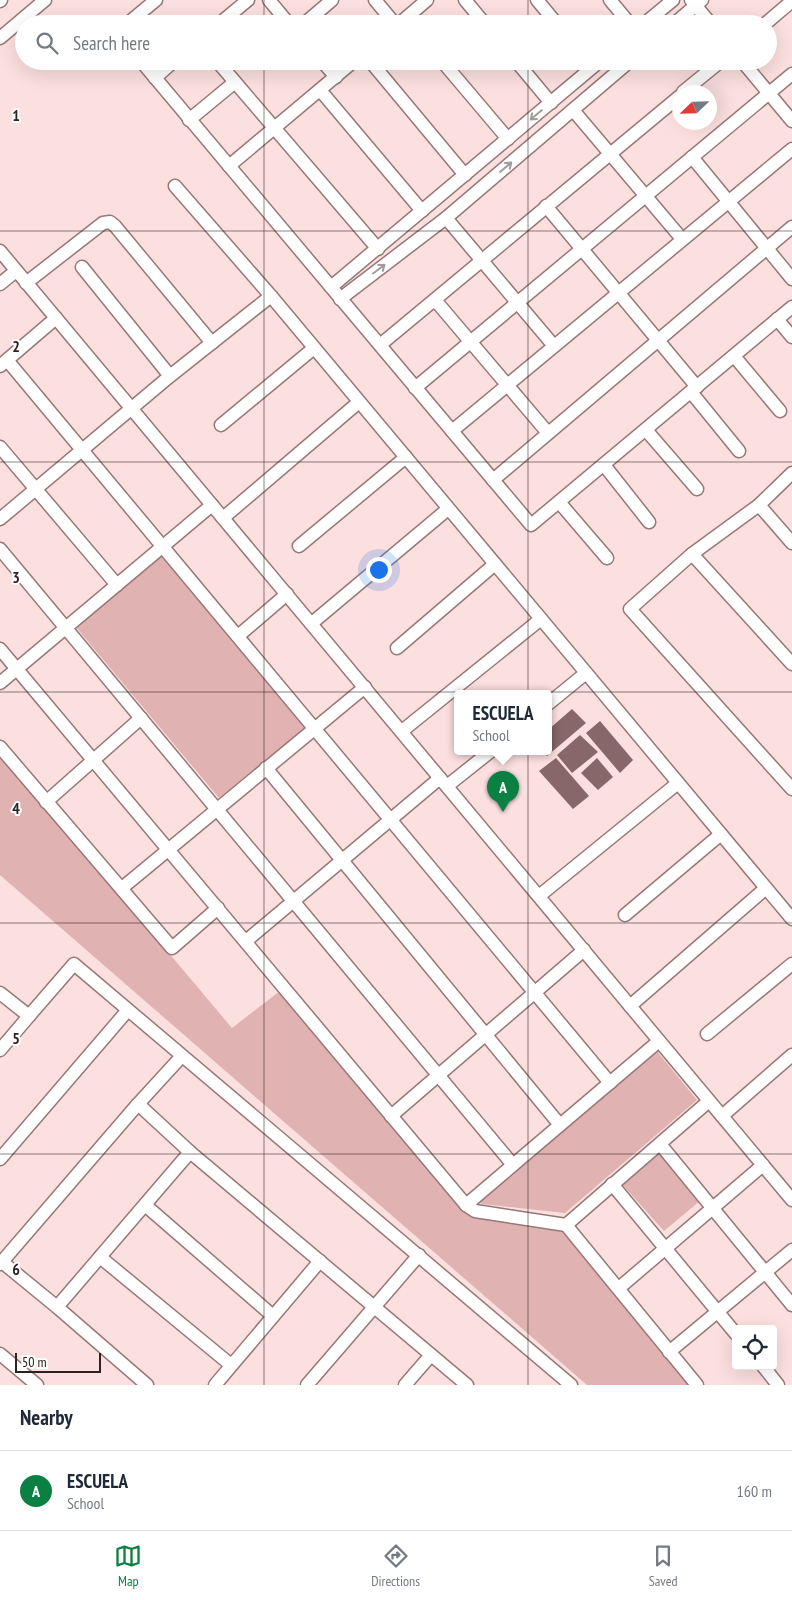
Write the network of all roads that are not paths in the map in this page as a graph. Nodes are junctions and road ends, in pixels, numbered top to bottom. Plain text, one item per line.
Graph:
1 (45, 0) edge
2 (156, 0) edge
3 (248, 0) edge
4 (269, 0) edge
5 (332, 0) edge
6 (375, 0) edge
7 (427, 0) edge
8 (465, 0) edge
9 (537, 0) edge
10 (610, 0) edge
11 (673, 0) edge
12 (792, 1) edge
13 (696, 2) edge
14 (27, 15) edge
15 (138, 15) edge
16 (230, 15) edge
17 (282, 15) edge
18 (314, 15) edge
19 (393, 15) edge
20 (410, 15) edge
21 (478, 15) edge
22 (550, 15) edge
23 (622, 15) edge
24 (655, 15) edge
25 (683, 15) edge
26 (705, 15) edge
27 (776, 15) edge
28 (15, 25) edge
29 (15, 34) edge
30 (2, 36) edge
31 (148, 70) edge
32 (163, 70) edge
33 (225, 70) edge
34 (330, 70) edge
35 (344, 70) edge
36 (378, 70) edge
37 (450, 70) edge
38 (524, 70) edge
39 (586, 70) edge
40 (620, 70) edge
41 (710, 70) edge
42 (750, 70) edge
43 (792, 74) edge
44 (336, 77) junction
45 (154, 78) junction
46 (235, 82) junction
47 (692, 85) edge
48 (320, 90) junction
49 (769, 93) junction
50 (551, 103) junction
51 (672, 103) edge
52 (573, 110) junction
53 (189, 120) junction
54 (792, 121) edge
55 (274, 128) junction
56 (508, 139) junction
57 (792, 149) edge
58 (610, 154) junction
59 (692, 157) junction
60 (229, 166) junction
61 (465, 175) junction
62 (175, 186) dead end
63 (646, 196) junction
64 (729, 201) junction
65 (546, 206) junction
66 (422, 212) junction
67 (446, 218) junction
68 (792, 227) edge
69 (682, 239) junction
70 (767, 248) junction
71 (378, 249) junction
72 (582, 249) junction
73 (0, 251) edge
74 (482, 260) junction
75 (82, 267) dead end
76 (16, 271) junction
77 (792, 280) edge
78 (26, 283) junction
79 (0, 284) edge
80 (331, 287) junction
81 (618, 292) junction
82 (271, 296) junction
83 (340, 299) junction
84 (434, 300) junction
85 (518, 302) junction
86 (792, 307) edge
87 (56, 318) junction
88 (777, 319) junction
89 (792, 337) edge
90 (658, 340) junction
91 (470, 342) junction
92 (212, 343) junction
93 (380, 345) junction
94 (554, 346) junction
95 (314, 348) junction
96 (734, 356) junction
97 (3, 363) edge
98 (170, 376) junction
99 (507, 385) junction
100 (415, 388) junction
101 (694, 389) junction
102 (359, 402) junction
103 (132, 408) junction
104 (780, 411) dead end
105 (221, 425) dead end
106 (646, 430) junction
107 (452, 431) junction
108 (548, 433) junction
109 (0, 447) edge
110 (82, 450) junction
111 (739, 452) dead end
112 (406, 457) junction
113 (604, 465) junction
114 (792, 473) edge
115 (493, 480) junction
116 (36, 489) junction
117 (697, 489) dead end
118 (559, 502) junction
119 (212, 505) junction
120 (759, 506) junction
121 (448, 508) junction
122 (223, 518) junction
123 (0, 519) edge
124 (650, 522) dead end
125 (792, 542) edge
126 (163, 546) junction
127 (299, 546) dead end
128 (0, 549) edge
129 (692, 554) junction
130 (607, 558) dead end
131 (495, 564) junction
132 (117, 585) junction
133 (287, 594) junction
134 (541, 619) junction
135 (312, 623) junction
136 (66, 628) junction
137 (238, 636) junction
138 (397, 648) dead end
139 (0, 650) edge
140 (792, 664) edge
141 (17, 669) junction
142 (586, 673) junction
143 (0, 683) edge
144 (365, 687) junction
145 (552, 701) edge
146 (141, 718) junction
147 (315, 728) junction
148 (402, 731) junction
149 (0, 747) edge
150 (485, 755) edge
151 (93, 761) junction
152 (266, 768) junction
153 (444, 782) junction
154 (678, 783) junction
155 (792, 789) edge
156 (46, 802) junction
157 (216, 809) junction
158 (391, 819) junction
159 (721, 834) junction
160 (168, 849) junction
161 (342, 860) junction
162 (122, 888) junction
163 (766, 888) junction
164 (539, 896) junction
165 (294, 901) junction
166 (218, 908) junction
167 (625, 914) dead end
168 (792, 919) edge
169 (246, 941) junction
170 (584, 950) junction
171 (792, 964) edge
172 (0, 992) edge
173 (535, 993) junction
174 (630, 1006) junction
175 (128, 1010) junction
176 (29, 1016) junction
177 (708, 1034) dead end
178 (486, 1035) junction
179 (659, 1041) junction
180 (0, 1050) edge
181 (792, 1055) edge
182 (181, 1057) junction
183 (438, 1075) junction
184 (610, 1083) junction
185 (709, 1101) junction
186 (138, 1104) junction
187 (391, 1116) junction
188 (722, 1116) junction
189 (560, 1125) junction
190 (660, 1144) junction
191 (190, 1152) junction
192 (0, 1159) edge
193 (513, 1165) junction
194 (763, 1165) junction
195 (612, 1184) junction
196 (792, 1200) edge
197 (145, 1205) junction
198 (466, 1205) junction
199 (712, 1208) junction
200 (566, 1225) junction
201 (665, 1248) junction
202 (792, 1250) edge
203 (419, 1255) junction
204 (100, 1257) junction
205 (320, 1261) junction
206 (1, 1263) edge
207 (765, 1272) junction
208 (619, 1288) junction
209 (792, 1305) edge
210 (57, 1306) junction
211 (374, 1307) junction
212 (717, 1311) junction
213 (273, 1316) junction
214 (732, 1329) edge
215 (669, 1352) junction
216 (0, 1354) edge
217 (431, 1355) junction
218 (231, 1364) junction
219 (765, 1370) edge
220 (37, 1385) edge
221 (147, 1385) edge
222 (215, 1385) edge
223 (307, 1385) edge
224 (404, 1385) edge
225 (467, 1385) edge
226 (571, 1385) edge
227 (697, 1385) edge
228 (778, 1385) edge

1 - 14 street
2 - 15 street
3 - 16 street
4 - 17 street
5 - 18 street
6 - 19 street
7 - 20 street
8 - 21 street
9 - 22 street
10 - 23 street
11 - 24 street
12 - 27 street
13 - 25 street
13 - 26 street
28 - 30 street
29 - 30 street
31 - 45 street
32 - 45 street
33 - 46 street
34 - 44 street
35 - 44 street
36 - 61 street
37 - 56 street
38 - 50 street
39 - 50 street
40 - 52 street
41 - 47 street
42 - 49 street
43 - 49 street
44 - 48 street
45 - 53 street
46 - 53 street
46 - 55 street
48 - 55 street
48 - 66 street
49 - 54 street
49 - 59 street
50 -> 56 street
51 - 58 street
52 - 58 street
67 -> 52 street
53 - 60 street
55 - 60 street
55 - 71 street
56 - 61 street
57 - 64 street
58 - 63 street
58 - 65 street
59 - 63 street
59 - 64 street
60 - 80 street
61 - 66 street
62 - 82 street
63 - 69 street
63 - 72 street
64 - 69 street
64 - 70 street
65 - 72 street
65 - 74 street
66 - 71 street
67 - 74 street
83 -> 67 street
68 - 70 street
69 - 81 street
70 - 77 street
70 - 90 street
71 - 80 street
72 - 81 street
72 - 85 street
73 - 76 street
74 - 84 street
74 - 85 street
75 - 98 street
76 - 78 street
76 - 79 street
78 - 87 street
78 - 92 street
80 - 83 street
81 - 90 street
81 - 94 street
82 - 92 street
82 - 95 street
83 - 93 street
84 - 91 street
84 - 93 street
85 - 91 street
85 - 94 street
86 - 88 street
87 - 97 street
87 - 103 street
88 - 89 street
88 - 96 street
90 - 101 street
90 - 108 street
91 - 99 street
91 - 100 street
92 - 98 street
93 - 100 street
94 - 99 street
95 - 102 street
95 - 105 street
96 - 101 street
96 - 104 street
97 - 110 street
98 - 103 street
99 - 107 street
99 - 108 street
100 - 107 street
101 - 106 street
101 - 111 street
102 - 112 street
102 - 122 street
103 - 110 street
103 - 119 street
106 - 113 street
106 - 117 street
107 - 115 street
108 - 115 street
109 - 116 street
110 - 116 street
110 - 126 street
112 - 121 street
112 - 127 street
113 - 118 street
113 - 124 street
114 - 120 street
115 - 118 street
116 - 123 street
116 - 132 street
118 - 130 street
119 - 122 street
119 - 126 street
120 - 125 street
120 - 129 street
121 - 131 street
121 - 135 street
122 - 133 street
126 - 132 street
126 - 137 street
128 - 136 street
129 - 140 street
129 - 155 street
131 - 134 street
131 - 138 street
132 - 136 street
133 - 135 street
133 - 137 street
134 - 142 street
134 - 148 street
135 - 144 street
136 - 141 street
136 - 146 street
137 - 147 street
139 - 141 street
141 - 143 street
141 - 151 street
142 - 145 street
142 - 154 street
144 - 147 street
144 - 148 street
146 - 151 street
146 - 157 street
147 - 152 street
147 - 158 street
148 - 153 street
149 - 156 street
150 - 153 street
151 - 156 street
151 - 160 street
152 - 157 street
152 - 161 street
153 - 158 street
153 - 164 street
154 - 159 street
154 - 164 street
156 - 162 street
157 - 160 street
157 - 165 street
158 - 161 street
158 - 173 street
159 - 163 street
159 - 167 street
160 - 162 street
160 - 166 street
161 - 165 street
161 - 178 street
162 - 166 street
163 - 168 street
163 - 174 street
164 - 170 street
165 - 169 street
165 - 183 street
166 - 169 street
169 - 187 street
170 - 173 street
170 - 174 street
171 - 177 street
172 - 176 street
173 - 178 street
173 - 184 street
174 - 179 street
175 - 176 street
175 - 182 street
175 - 192 street
176 - 180 street
178 - 183 street
178 - 189 street
179 - 184 street
179 - 185 street
181 - 188 street
182 - 186 street
182 - 203 street
183 - 187 street
183 - 193 street
184 - 189 street
185 - 188 street
185 - 190 street
186 - 191 street
186 - 206 street
187 - 198 street
188 - 194 street
189 - 193 street
190 - 195 street
190 - 199 street
191 - 197 street
191 - 205 street
193 - 198 street
194 - 196 street
194 - 199 street
195 - 200 street
195 - 201 street
197 - 204 street
197 - 213 street
198 - 200 street
199 - 201 street
199 - 207 street
200 - 208 street
201 - 208 street
201 - 212 street
202 - 207 street
203 - 211 street
203 - 226 street
204 - 210 street
204 - 218 street
205 - 211 street
205 - 213 street
206 - 210 street
207 - 209 street
207 - 212 street
208 - 215 street
210 - 221 street
211 - 217 street
211 - 223 street
212 - 214 street
212 - 215 street
213 - 218 street
215 - 227 street
216 - 220 street
217 - 224 street
217 - 225 street
218 - 222 street
219 - 228 street

